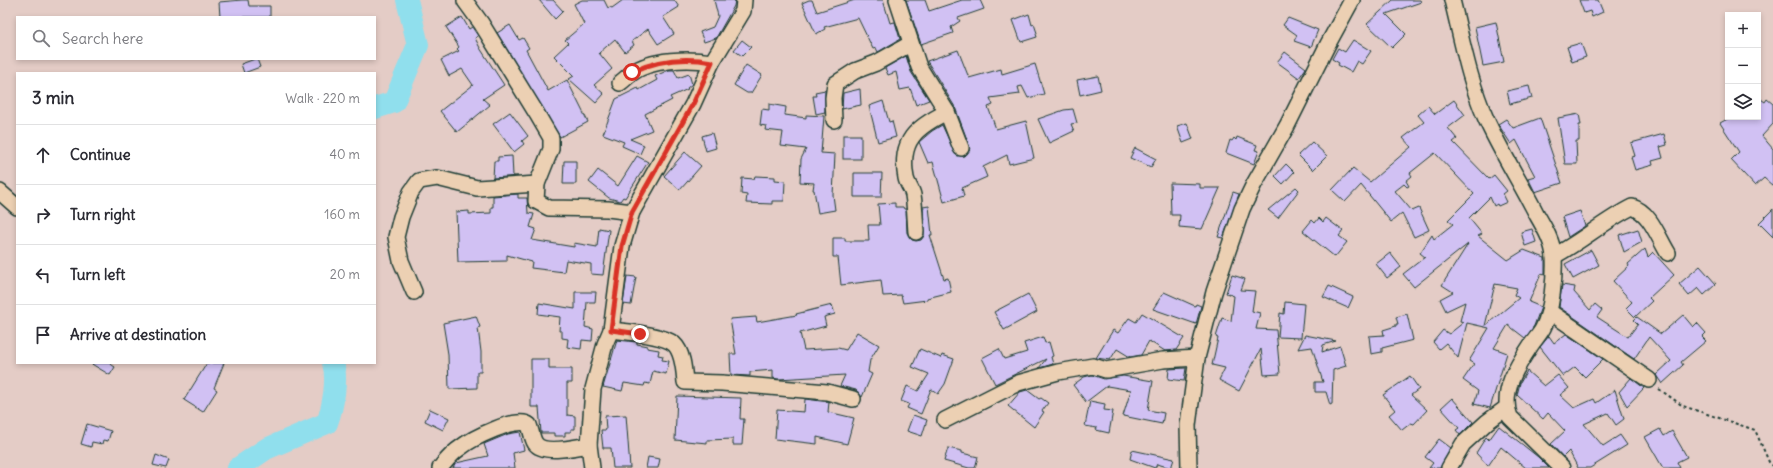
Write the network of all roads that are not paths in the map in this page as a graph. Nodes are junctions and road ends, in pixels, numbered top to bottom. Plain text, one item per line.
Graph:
1 (744, 0) edge
2 (897, 0) edge
3 (1352, 0) edge
4 (1452, 0) edge
5 (465, 1) dead end
6 (910, 44) junction
7 (712, 62) junction
8 (620, 84) dead end
9 (946, 112) junction
10 (834, 120) dead end
11 (961, 148) dead end
12 (537, 184) junction
13 (0, 192) edge
14 (16, 206) edge
15 (632, 212) junction
16 (916, 232) dead end
17 (1668, 253) dead end
18 (1554, 256) junction
19 (414, 292) dead end
20 (1550, 312) junction
21 (611, 330) junction
22 (1197, 358) junction
23 (1649, 380) road end
24 (853, 399) dead end
25 (1506, 408) junction
26 (945, 420) dead end
27 (590, 445) junction
28 (1191, 465) edge
29 (440, 468) edge
30 (592, 468) edge
31 (1450, 468) edge
32 (1562, 468) edge

1 - 7 street
2 - 6 street
3 - 22 street
4 - 18 street
5 - 12 street
6 - 9 street
6 - 10 street
7 - 8 street
7 - 15 street
9 - 11 street
9 - 16 street
12 - 15 street
12 - 19 street
13 - 14 street
15 - 21 street
17 - 18 street
18 - 20 street
20 - 23 street
20 - 25 street
21 - 24 street
21 - 27 street
22 - 26 street
22 - 28 street
25 - 31 street
25 - 32 street
27 - 29 street
27 - 30 street

